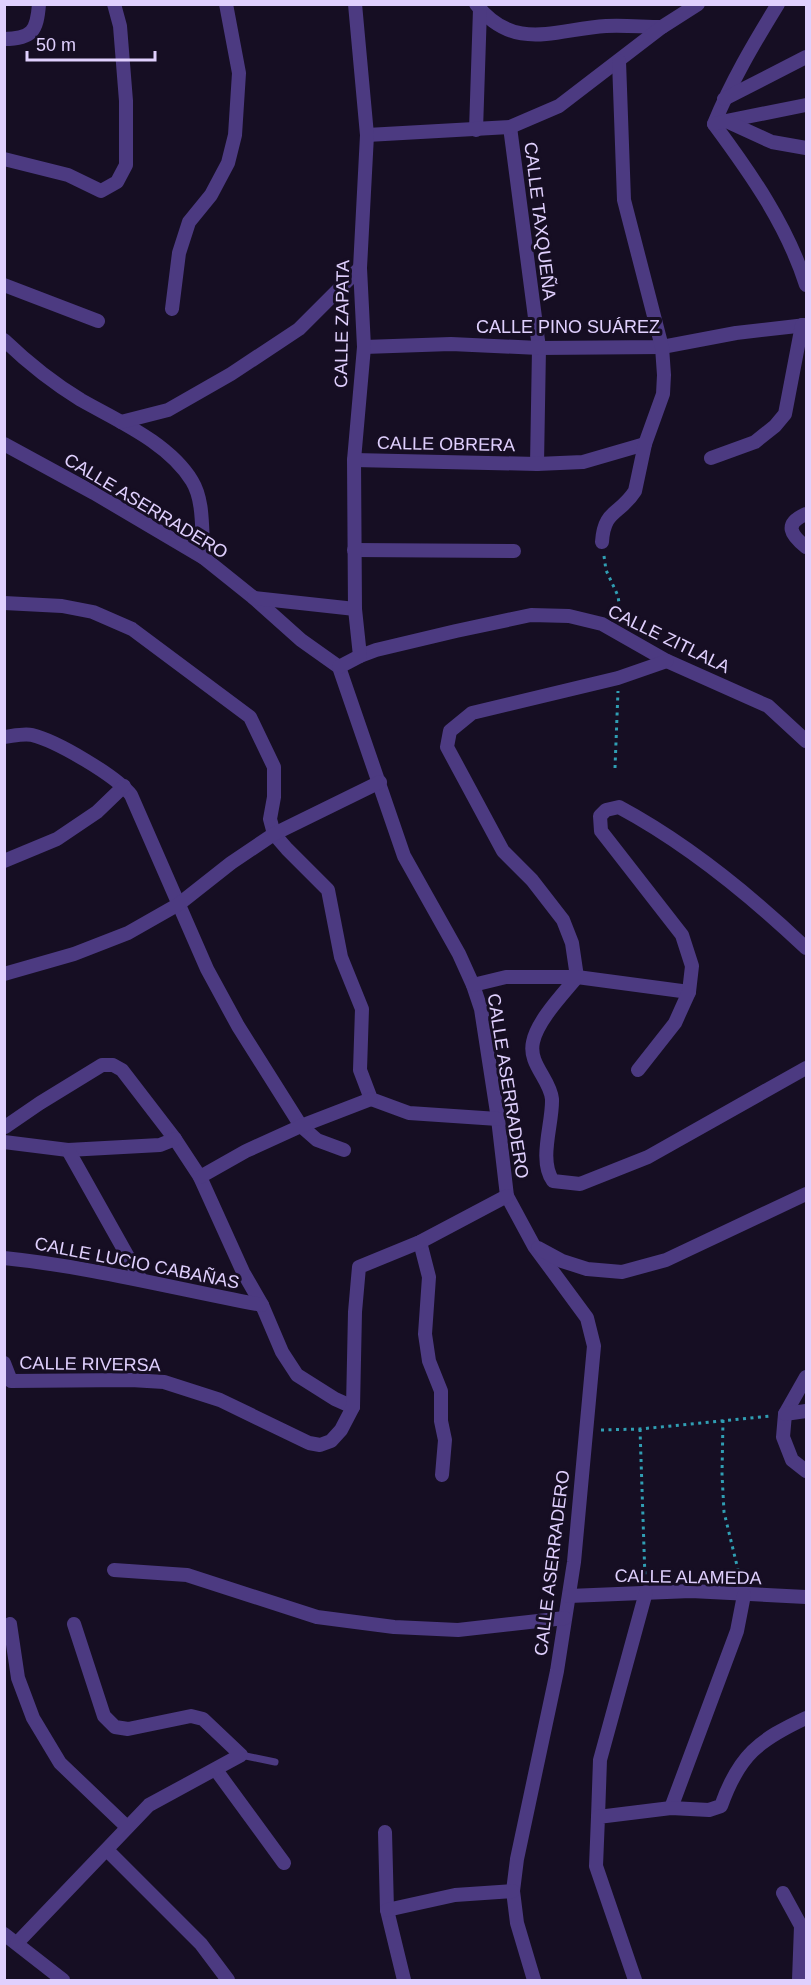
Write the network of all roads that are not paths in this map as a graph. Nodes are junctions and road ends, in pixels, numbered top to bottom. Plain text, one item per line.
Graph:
1 (39, 4) edge
2 (114, 4) edge
3 (226, 4) edge
4 (355, 4) edge
5 (698, 4) edge
6 (778, 4) edge
7 (478, 7) edge
8 (662, 27) junction
9 (4, 39) edge
10 (807, 57) edge
11 (619, 61) junction
12 (724, 99) junction
13 (807, 105) edge
14 (720, 123) junction
15 (510, 127) junction
16 (476, 130) junction
17 (367, 135) junction
18 (807, 148) edge
19 (4, 159) edge
20 (360, 268) junction
21 (4, 285) edge
22 (807, 285) edge
23 (172, 309) dead end
24 (98, 321) dead end
25 (804, 325) edge
26 (4, 340) edge
27 (364, 347) junction
28 (662, 347) junction
29 (539, 348) junction
30 (121, 422) junction
31 (4, 444) edge
32 (645, 444) junction
33 (711, 458) dead end
34 (354, 460) junction
35 (537, 464) junction
36 (804, 518) edge
37 (602, 542) road end
38 (807, 547) edge
39 (354, 550) junction
40 (514, 551) dead end
41 (204, 558) junction
42 (254, 598) junction
43 (4, 603) edge
44 (355, 609) junction
45 (360, 656) junction
46 (667, 661) junction
47 (339, 668) junction
48 (4, 737) edge
49 (807, 741) edge
50 (380, 782) junction
51 (124, 786) junction
52 (274, 834) junction
53 (4, 861) edge
54 (179, 904) junction
55 (807, 948) edge
56 (4, 974) edge
57 (577, 977) junction
58 (473, 985) junction
59 (689, 992) junction
60 (807, 1068) edge
61 (638, 1070) dead end
62 (371, 1099) junction
63 (498, 1119) junction
64 (5, 1125) edge
65 (301, 1126) junction
66 (175, 1138) junction
67 (5, 1142) edge
68 (68, 1150) junction
69 (344, 1150) dead end
70 (200, 1177) junction
71 (807, 1194) edge
72 (507, 1196) junction
73 (420, 1242) junction
74 (534, 1246) junction
75 (4, 1258) edge
76 (141, 1280) junction
77 (262, 1305) junction
78 (4, 1363) edge
79 (807, 1377) edge
80 (353, 1407) junction
81 (807, 1411) edge
82 (785, 1414) junction
83 (807, 1471) edge
84 (442, 1475) dead end
85 (114, 1570) dead end
86 (646, 1592) junction
87 (744, 1595) junction
88 (569, 1596) junction
89 (807, 1597) edge
90 (565, 1618) junction
91 (10, 1624) dead end
92 (74, 1624) dead end
93 (807, 1718) edge
94 (242, 1755) junction
95 (275, 1762) dead end
96 (216, 1770) junction
97 (671, 1808) junction
98 (598, 1817) junction
99 (127, 1827) junction
100 (385, 1832) dead end
101 (107, 1850) junction
102 (284, 1863) dead end
103 (513, 1891) junction
104 (783, 1893) dead end
105 (387, 1910) junction
106 (4, 1934) edge
107 (17, 1943) junction
108 (63, 1980) edge
109 (226, 1980) edge
110 (405, 1980) edge
111 (534, 1980) edge
112 (635, 1980) edge
113 (799, 1980) edge

1 - 9 street
2 - 19 street
3 - 23 street
4 - 17 street, CALLE ZAPATA
5 - 8 street
6 - 12 street
7 - 8 street
7 - 16 street
8 - 11 street
10 - 12 street
11 - 15 street
11 - 28 street
12 - 14 street
13 - 14 street
14 - 18 street
14 - 22 street
15 - 16 street
15 - 29 street, CALLE TAXQUEÑA
16 - 17 street
17 - 20 street, CALLE ZAPATA
20 - 27 street, CALLE ZAPATA
20 - 30 street
21 - 24 street
25 - 28 street, CALLE PINO SUÁREZ
25 - 33 street
26 - 30 street
27 - 29 street, CALLE PINO SUÁREZ
27 - 34 street, CALLE ZAPATA
28 - 29 street, CALLE PINO SUÁREZ
28 - 32 street
29 - 35 street, CALLE TAXQUEÑA
30 - 41 street
31 - 41 street, CALLE ASERRADERO
32 - 35 street, CALLE OBRERA
32 - 37 street
34 - 35 street, CALLE OBRERA
34 - 39 street, CALLE ZAPATA
36 - 38 street
39 - 40 street
39 - 44 street, CALLE ZAPATA
41 - 42 street, CALLE ASERRADERO
42 - 44 street
42 - 47 street, CALLE ASERRADERO
43 - 52 street
44 - 45 street, CALLE ZAPATA
45 - 46 street, CALLE ZITLALA
45 - 47 street
46 - 49 street, CALLE ZITLALA
46 - 57 street
47 - 50 street, CALLE ASERRADERO
48 - 51 street
50 - 52 street
50 - 58 street, CALLE ASERRADERO
51 - 53 street
51 - 54 street
52 - 54 street
52 - 62 street
54 - 56 street
54 - 65 street
55 - 59 street
57 - 58 street
57 - 59 street
57 - 60 street
58 - 63 street, CALLE ASERRADERO
59 - 61 street
62 - 63 street
62 - 65 street
63 - 72 street, CALLE ASERRADERO
64 - 66 street
64 - 67 street
65 - 69 street
65 - 70 street
66 - 68 street
66 - 70 street
67 - 68 street
68 - 76 street
70 - 77 street
71 - 74 street
72 - 73 street
72 - 74 street, CALLE ASERRADERO
73 - 80 street
73 - 84 street
74 - 88 street, CALLE ASERRADERO
75 - 76 street, CALLE LUCIO CABAÑAS
76 - 77 street, CALLE LUCIO CABAÑAS
77 - 80 street
78 - 80 street, CALLE RIVERSA
79 - 82 street
81 - 82 street
82 - 83 street
85 - 90 street
86 - 87 street, CALLE ALAMEDA
86 - 88 street, CALLE ALAMEDA
86 - 98 street
87 - 89 street, CALLE ALAMEDA
87 - 97 street
88 - 90 street, CALLE ASERRADERO
90 - 103 street, CALLE ASERRADERO
91 - 99 street
92 - 94 street
93 - 97 street
94 - 95 lane
94 - 96 street
96 - 99 street
96 - 102 street
97 - 98 street
98 - 112 street
99 - 101 street
100 - 105 street
101 - 107 street
101 - 109 street
103 - 105 street
103 - 111 street, CALLE ASERRADERO
104 - 113 street
105 - 110 street
106 - 107 street
107 - 108 street

